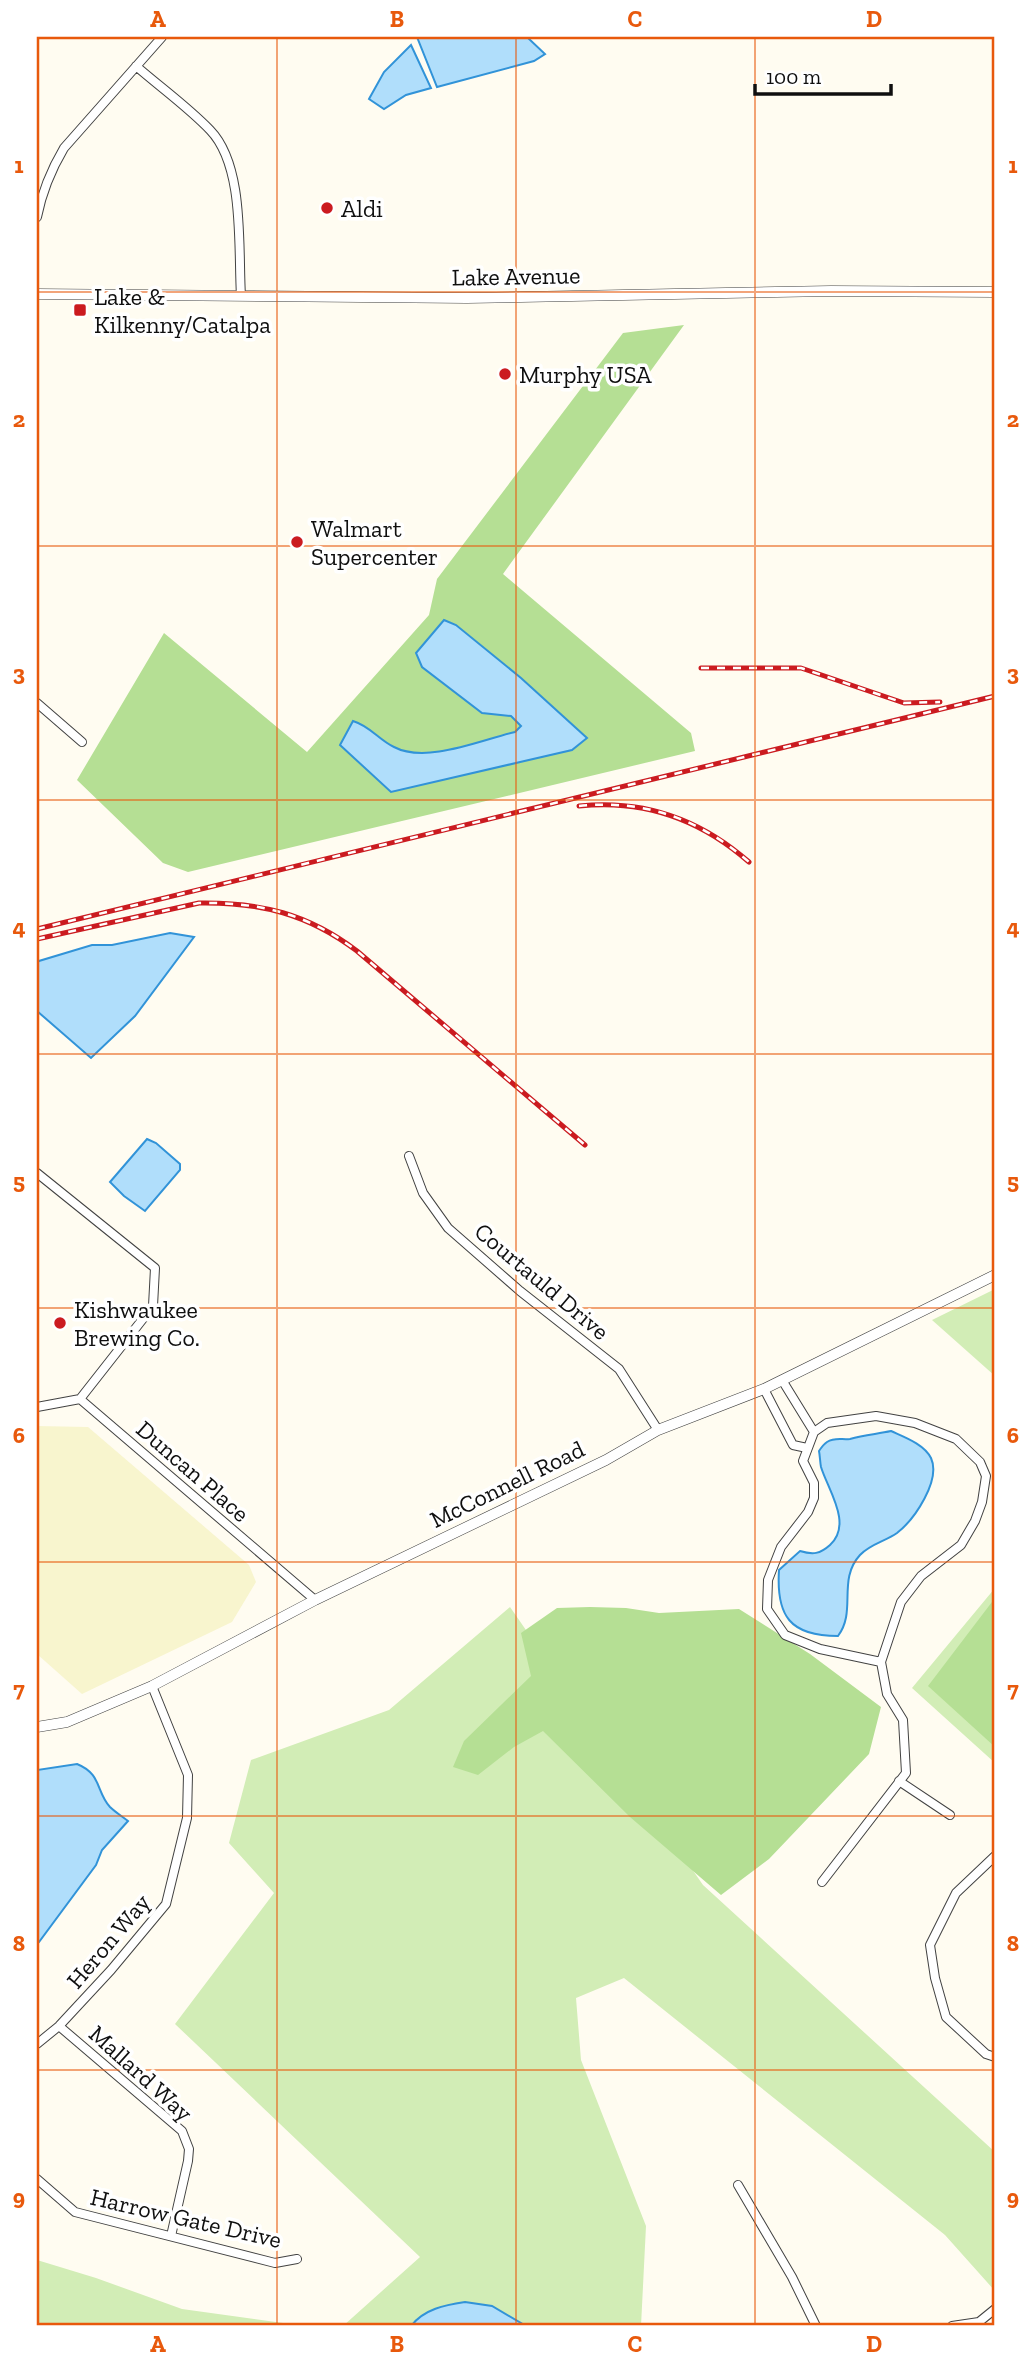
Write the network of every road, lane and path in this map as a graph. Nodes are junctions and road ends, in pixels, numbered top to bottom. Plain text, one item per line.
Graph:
1 (162, 37) edge
2 (136, 66) junction
3 (37, 217) edge
4 (995, 292) edge
5 (37, 294) edge
6 (240, 296) junction
7 (37, 703) edge
8 (82, 742) dead end
9 (409, 1156) dead end
10 (37, 1173) edge
11 (995, 1275) edge
12 (782, 1380) junction
13 (764, 1390) junction
14 (80, 1399) junction
15 (37, 1406) edge
16 (658, 1430) junction
17 (814, 1432) junction
18 (807, 1448) junction
19 (315, 1600) junction
20 (881, 1662) junction
21 (152, 1686) junction
22 (37, 1727) edge
23 (900, 1781) junction
24 (950, 1815) dead end
25 (995, 1856) edge
26 (822, 1882) dead end
27 (59, 2026) junction
28 (37, 2044) edge
29 (995, 2057) edge
30 (37, 2179) edge
31 (738, 2185) dead end
32 (171, 2236) junction
33 (298, 2259) dead end
34 (995, 2309) edge
35 (816, 2326) edge
36 (952, 2326) edge

1 - 2 street
2 - 3 street
2 - 6 street
4 - 6 street, Lake Avenue
5 - 6 street, Lake Avenue
7 - 8 street
9 - 16 street, Courtauld Drive
10 - 14 street
11 - 12 street, McConnell Road
12 - 13 street, McConnell Road
12 - 17 street
13 - 16 street, McConnell Road
13 - 18 street
14 - 15 street
14 - 19 street, Duncan Place
16 - 19 street, McConnell Road
17 - 18 street
17 - 20 street
18 - 20 street
19 - 21 street, McConnell Road
20 - 23 street
21 - 22 street, McConnell Road
21 - 27 street, Heron Way
23 - 24 street
23 - 26 street
25 - 29 street
27 - 28 street, Heron Way
27 - 32 street, Mallard Way
30 - 32 street, Harrow Gate Drive
31 - 35 street
32 - 33 street, Harrow Gate Drive
34 - 36 street

